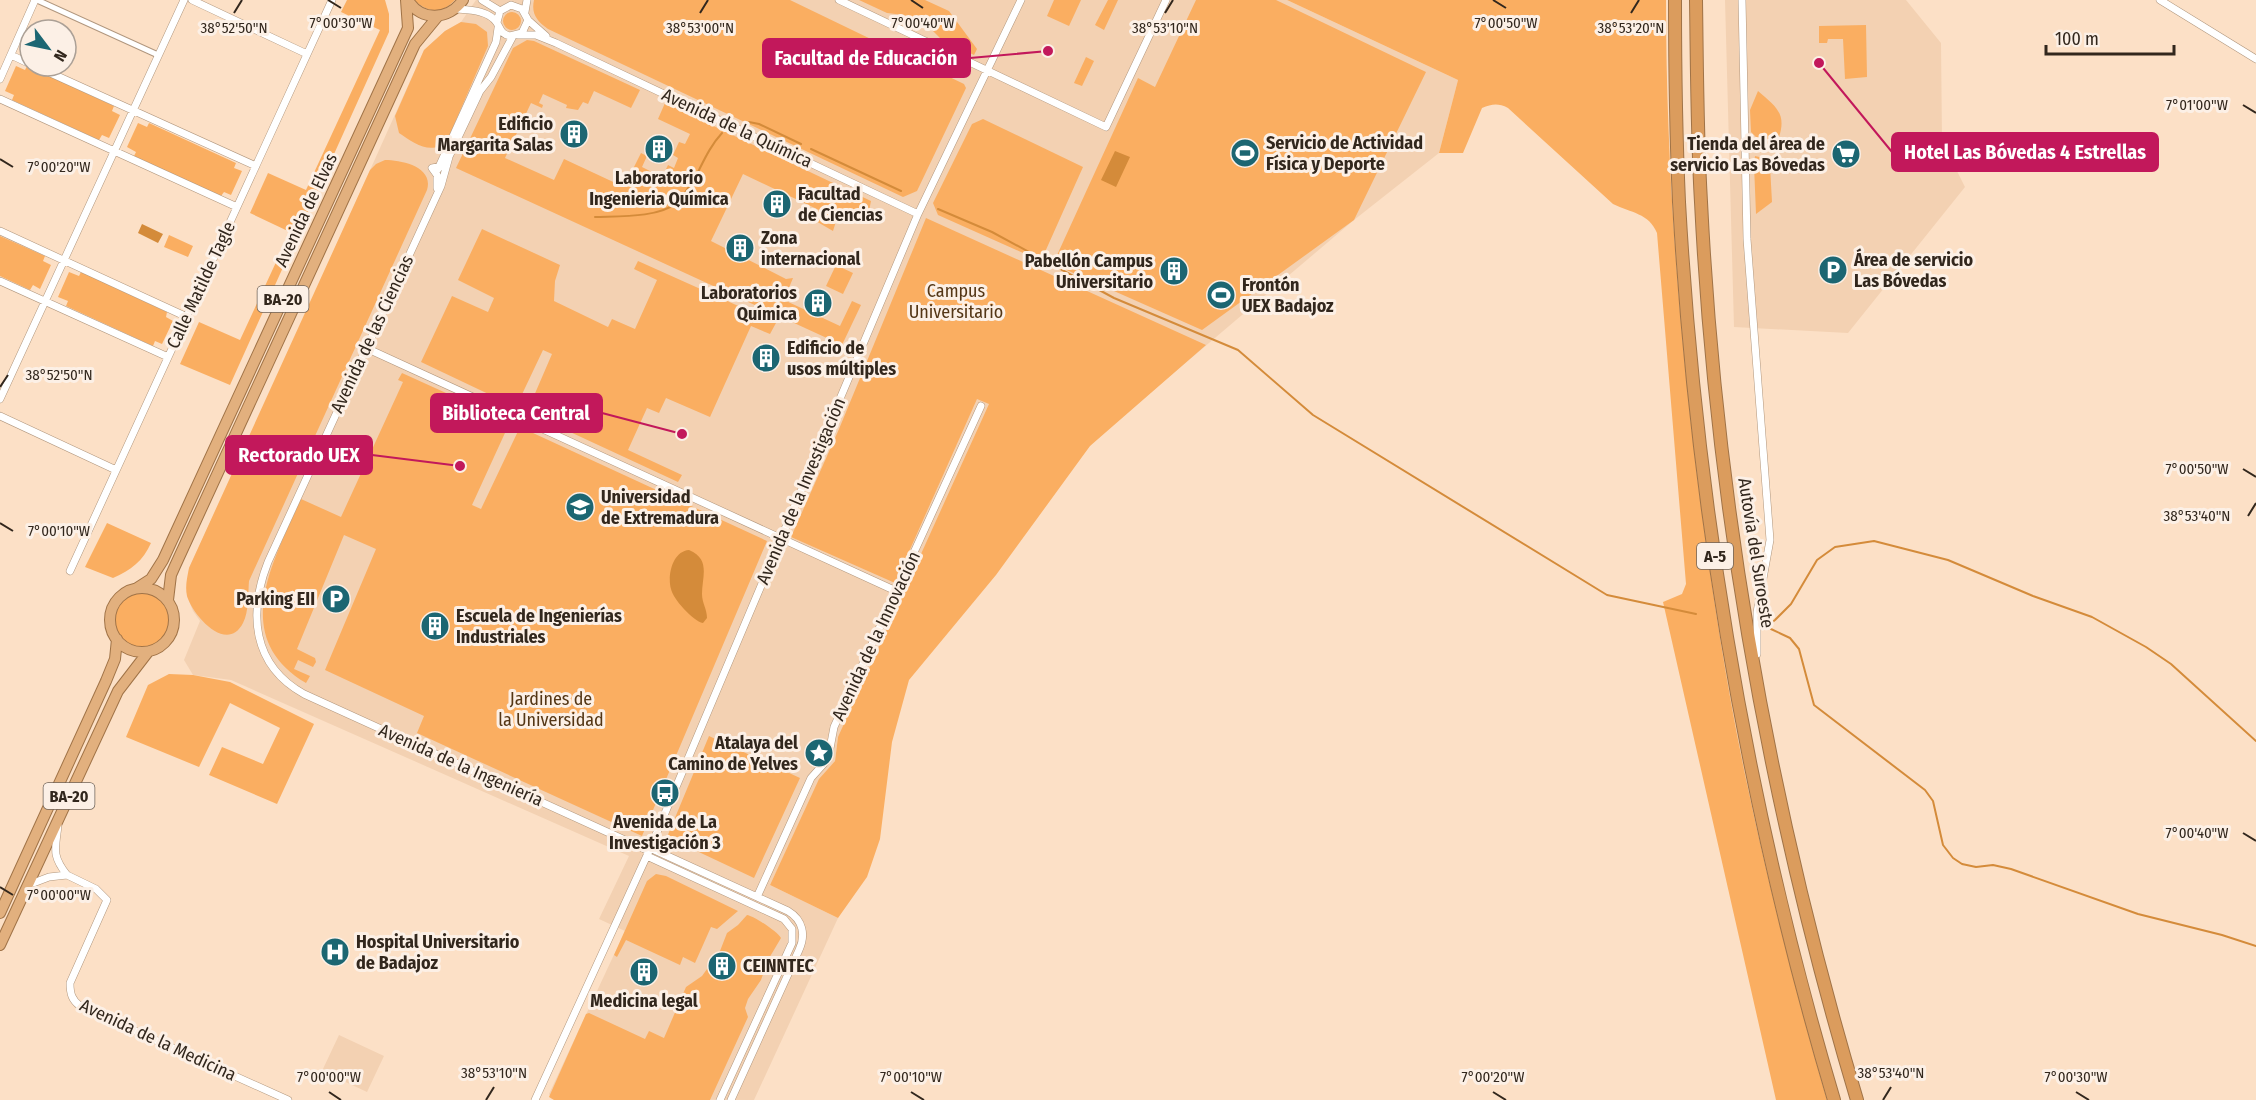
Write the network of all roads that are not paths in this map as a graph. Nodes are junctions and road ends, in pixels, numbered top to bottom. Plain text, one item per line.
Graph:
1 (36, 0) edge
2 (184, 0) edge
3 (192, 0) edge
4 (332, 0) edge
5 (407, 0) edge
6 (482, 0) edge
7 (527, 0) edge
8 (839, 0) edge
9 (1021, 0) edge
10 (1166, 0) edge
11 (1675, 0) edge
12 (1696, 0) edge
13 (1742, 0) edge
14 (2160, 0) edge
15 (459, 4) edge
16 (500, 11) junction
17 (525, 12) junction
18 (438, 16) junction
19 (528, 20) junction
20 (497, 25) junction
21 (516, 36) junction
22 (556, 43) junction
23 (307, 54) junction
24 (11, 55) junction
25 (158, 55) junction
26 (18, 58) edge
27 (2256, 59) edge
28 (987, 70) junction
29 (0, 78) edge
30 (62, 78) edge
31 (0, 99) edge
32 (133, 110) junction
33 (114, 151) junction
34 (449, 157) junction
35 (256, 166) junction
36 (436, 170) junction
37 (435, 196) junction
38 (237, 207) junction
39 (918, 214) junction
40 (0, 231) edge
41 (65, 261) junction
42 (0, 281) edge
43 (46, 302) junction
44 (187, 316) junction
45 (366, 348) junction
46 (168, 357) junction
47 (0, 399) edge
48 (981, 406) dead end
49 (0, 416) edge
50 (116, 470) junction
51 (781, 538) junction
52 (70, 571) dead end
53 (137, 588) junction
54 (896, 591) junction
55 (168, 600) junction
56 (117, 639) junction
57 (148, 651) junction
58 (276, 673) joint
59 (1756, 675) junction
60 (60, 817) junction
61 (649, 852) junction
62 (67, 875) junction
63 (28, 885) junction
64 (757, 897) junction
65 (0, 913) edge
66 (0, 945) edge
67 (288, 1100) edge
68 (535, 1100) edge
69 (720, 1100) edge
70 (731, 1100) edge
71 (1834, 1100) edge
72 (1857, 1100) edge

1 - 24 street
1 - 25 street
2 - 25 street
3 - 23 street
4 - 23 street, Calle Matilde Tagle
5 - 18 highway, BA-20
5 - 53 highway, Avenida de Elvas / BA-20
6 - 16 street
7 - 17 street
8 - 28 street
9 - 28 street, Avenida de la Investigación
10 - 28 street
11 - 71 highway, A-5
12 - 59 highway, Autovía del Suroeste / A-5
13 - 59 street
14 - 27 street
15 - 18 highway, BA-20
15 - 20 street
16 - 17 street
16 - 20 street
17 - 19 street
18 - 55 highway, Avenida de Elvas / BA-20
19 - 21 street
19 - 22 street, Avenida de la Química
20 - 21 street
20 - 36 street, Avenida de las Ciencias
21 - 22 street, Avenida de la Química
21 - 34 street
22 - 39 street, Avenida de la Química
23 - 35 street, Calle Matilde Tagle
24 - 26 street
24 - 29 street
25 - 32 street
28 - 39 street, Avenida de la Investigación
30 - 32 street
31 - 33 street
32 - 33 street
32 - 35 street
33 - 38 street
33 - 41 street
34 - 36 street
34 - 37 street, Avenida de las Ciencias
35 - 38 street, Calle Matilde Tagle
36 - 37 street, Avenida de las Ciencias
37 - 45 street, Avenida de las Ciencias
38 - 44 street, Calle Matilde Tagle
39 - 51 street, Avenida de la Investigación
40 - 41 street
41 - 43 street
41 - 44 street
42 - 43 street
43 - 46 street
43 - 47 street
44 - 46 street, Calle Matilde Tagle
45 - 51 street
45 - 58 street, Avenida de las Ciencias
46 - 50 street, Calle Matilde Tagle
48 - 54 street, Avenida de la Innovación
49 - 50 street
50 - 52 street, Calle Matilde Tagle
51 - 54 street
51 - 61 street, Avenida de la Investigación
53 - 55 highway
53 - 56 highway, BA-20
54 - 64 street, Avenida de la Innovación
55 - 57 highway, BA-20
56 - 57 highway
56 - 65 highway, BA-20
57 - 60 highway, BA-20
58 - 61 street, Avenida de la Ingeniería
59 - 72 highway, Autovía del Suroeste / A-5
60 - 62 street
60 - 63 highway, BA-20
61 - 64 street
61 - 68 street, Avenida de la Investigación
61 - 69 street
62 - 63 street
62 - 67 street, Avenida de la Medicina
63 - 66 highway, BA-20
64 - 70 street

